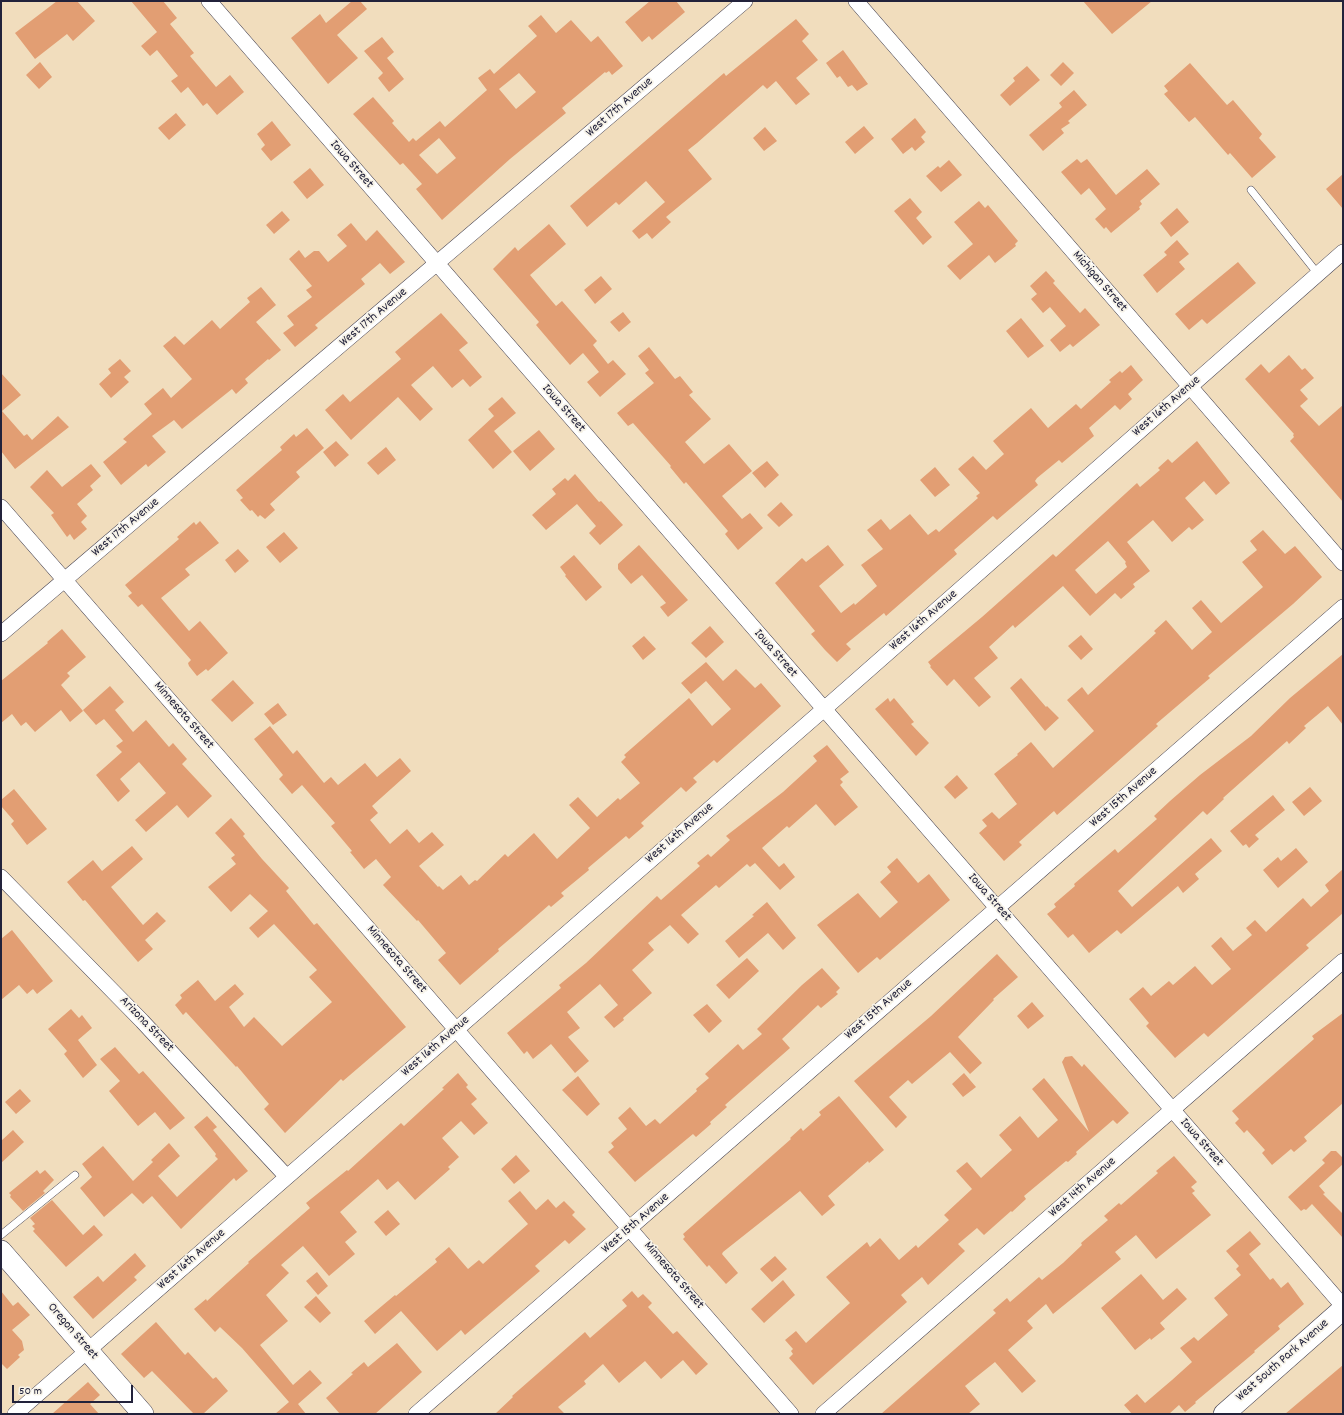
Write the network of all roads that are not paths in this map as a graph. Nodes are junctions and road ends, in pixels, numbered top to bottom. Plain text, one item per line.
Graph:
1 (209, 1) edge
2 (745, 1) edge
3 (856, 1) edge
4 (1251, 190) dead end
5 (1343, 252) edge
6 (437, 264) junction
7 (1318, 274) junction
8 (1190, 387) junction
9 (1, 507) edge
10 (1343, 563) edge
11 (65, 580) junction
12 (1343, 607) edge
13 (1, 634) edge
14 (823, 710) junction
15 (1, 878) edge
16 (997, 908) junction
17 (1343, 961) edge
18 (456, 1029) junction
19 (1172, 1110) junction
20 (75, 1175) dead end
21 (287, 1177) junction
22 (631, 1228) junction
23 (1, 1236) edge
24 (1, 1251) edge
25 (1343, 1308) edge
26 (88, 1351) junction
27 (15, 1414) edge
28 (143, 1414) edge
29 (416, 1414) edge
30 (791, 1414) edge
31 (823, 1414) edge
32 (1224, 1414) edge

1 - 6 street, Iowa Street
2 - 6 street, West 17th Avenue
3 - 8 street, Michigan Street
4 - 7 lane
5 - 7 street, West 16th Avenue
6 - 11 street, West 17th Avenue
6 - 14 street, Iowa Street
7 - 8 street, West 16th Avenue
8 - 10 street, Michigan Street
8 - 14 street, West 16th Avenue
9 - 11 street, Minnesota Street
11 - 13 street, West 17th Avenue
11 - 18 street, Minnesota Street
12 - 16 street, West 15th Avenue
14 - 16 street, Iowa Street
14 - 18 street, West 16th Avenue
15 - 21 street, Arizona Street
16 - 19 street, Iowa Street
16 - 22 street, West 15th Avenue
17 - 19 street, West 14th Avenue
18 - 21 street, West 16th Avenue
18 - 22 street, Minnesota Street
19 - 25 street, Iowa Street
19 - 31 street, West 14th Avenue
20 - 23 lane
21 - 26 street, West 16th Avenue
22 - 29 street, West 15th Avenue
22 - 30 street, Minnesota Street
24 - 26 main road, Oregon Street
25 - 32 main road, West South Park Avenue
26 - 27 street, West 16th Avenue
26 - 28 main road, Oregon Street

